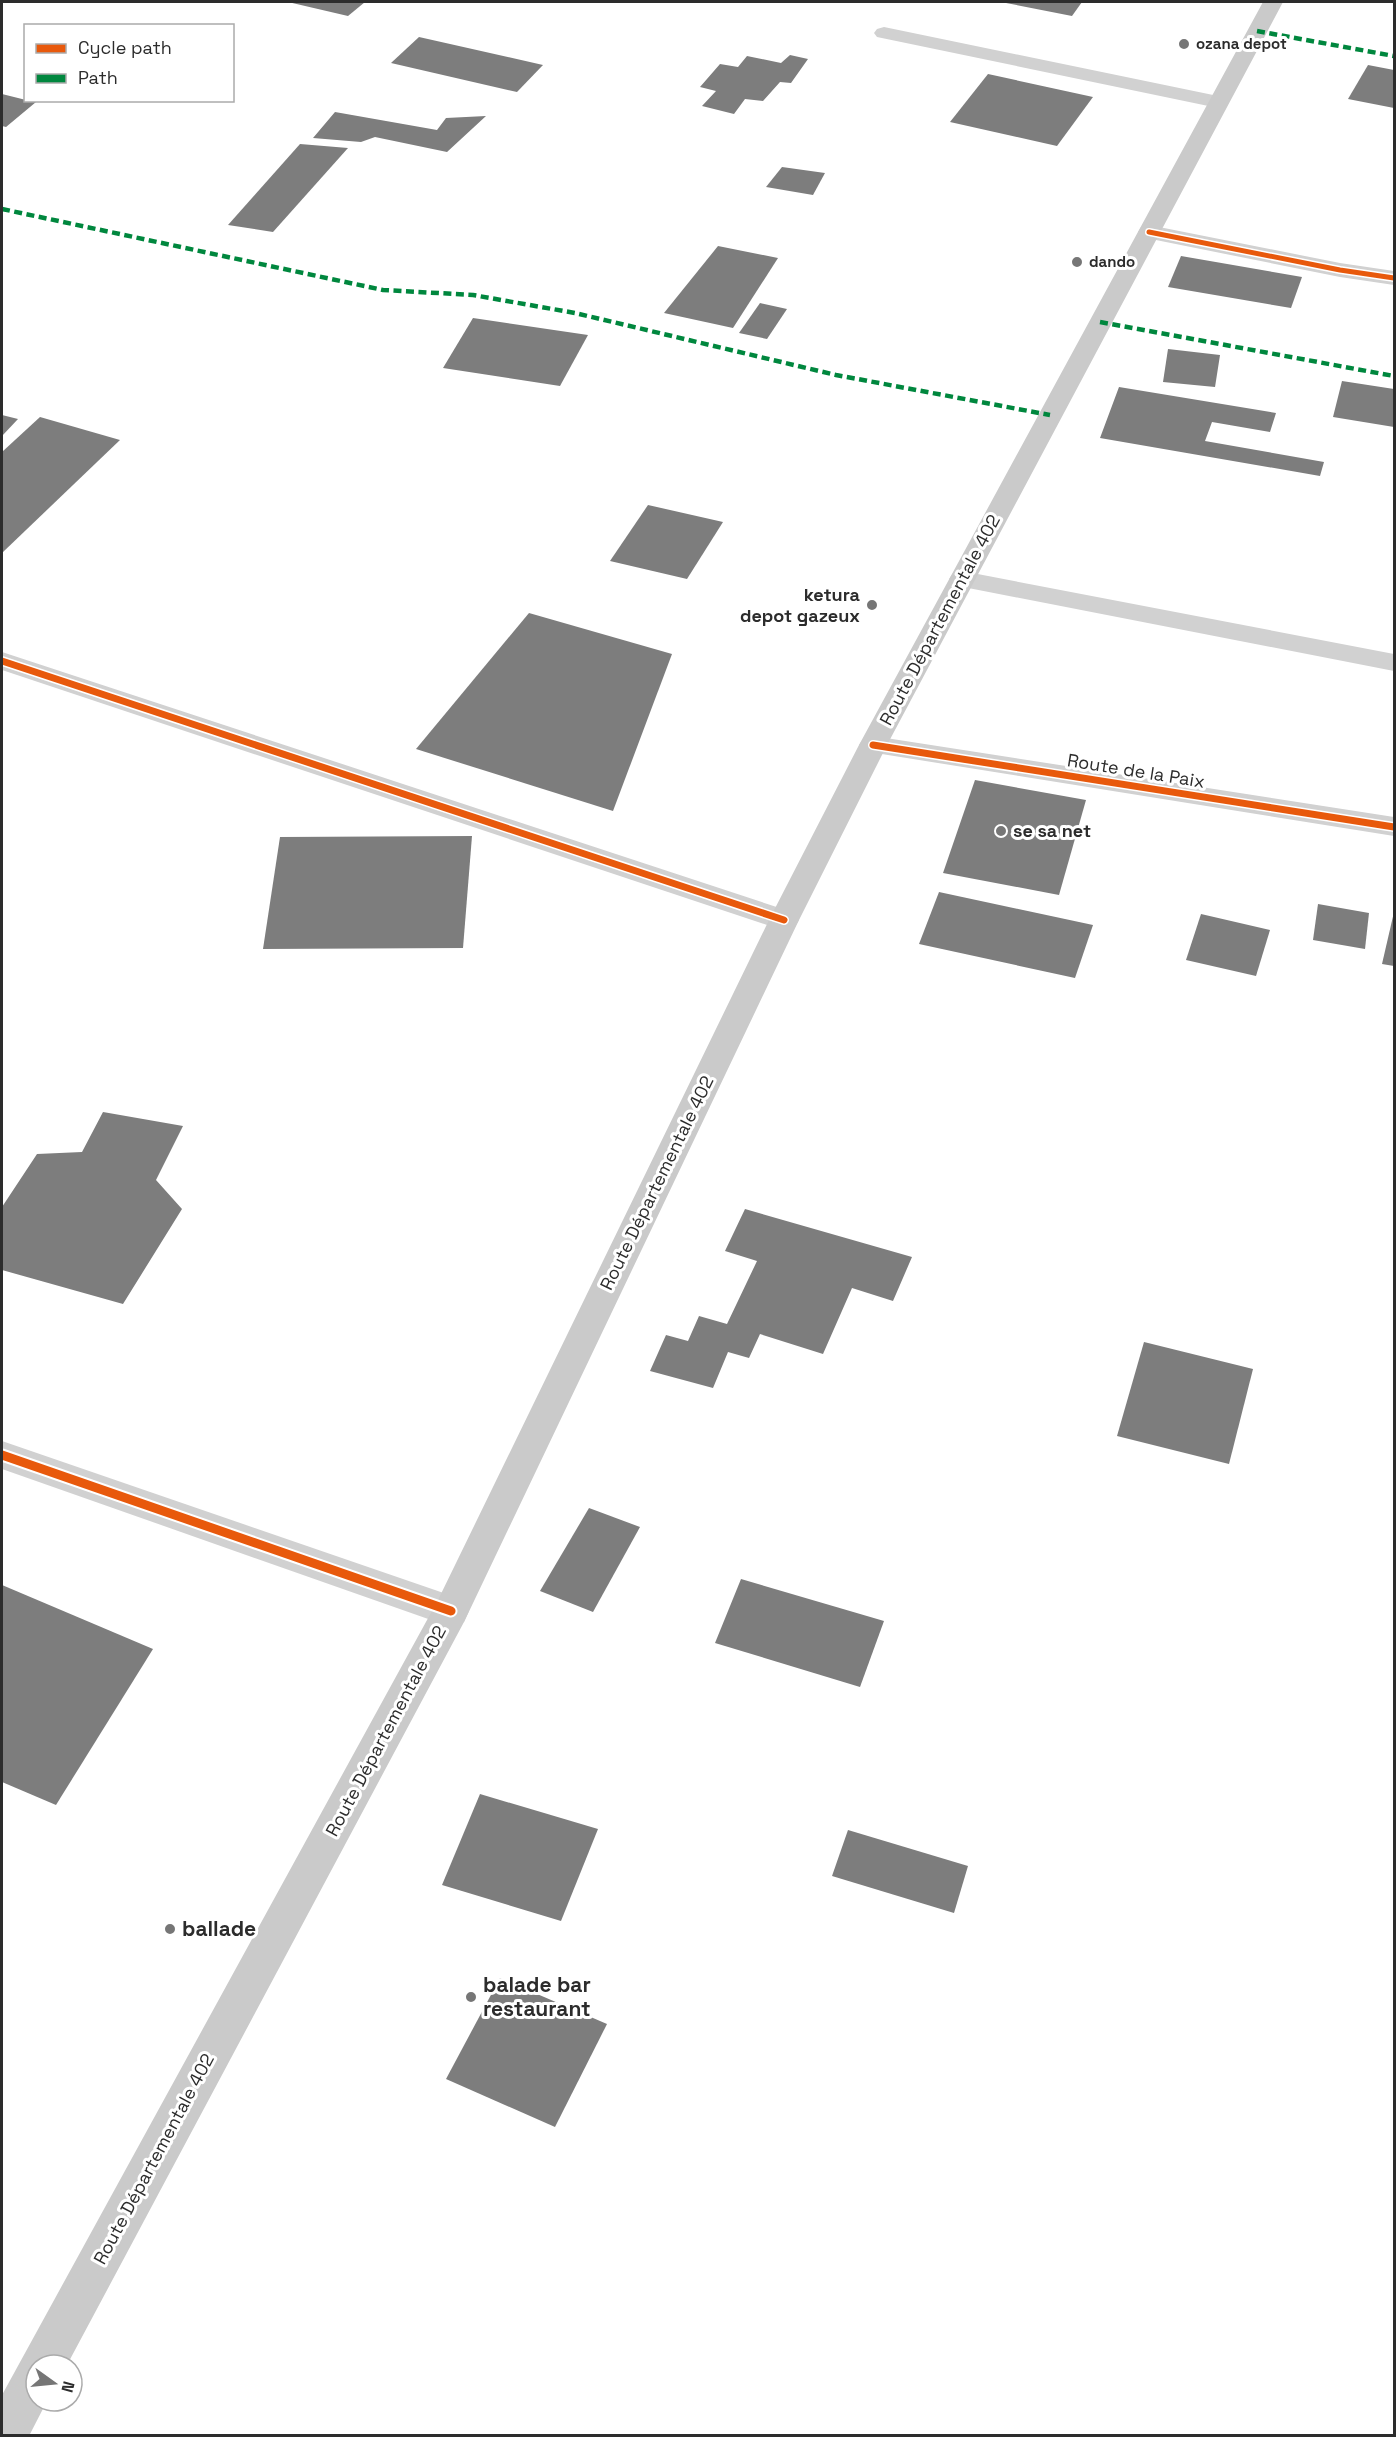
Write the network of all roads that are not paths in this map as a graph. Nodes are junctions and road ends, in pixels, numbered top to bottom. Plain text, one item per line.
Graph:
1 (1273, 2) edge
2 (884, 33) dead end
3 (1218, 102) junction
4 (1149, 232) junction
5 (1395, 278) edge
6 (962, 579) junction
7 (2, 662) edge
8 (1395, 663) edge
9 (873, 745) junction
10 (1395, 827) edge
11 (784, 920) junction
12 (2, 1455) edge
13 (451, 1611) junction
14 (49, 2353) edge
15 (24, 2399) edge
16 (4, 2436) edge

1 - 3 main road, Route Départementale 402
2 - 3 street
3 - 4 main road, Route Départementale 402
4 - 5 street
4 - 6 main road, Route Départementale 402
6 - 8 street
6 - 9 main road, Route Départementale 402
7 - 11 street
9 - 10 street, Route de la Paix
9 - 11 main road, Route Départementale 402
11 - 13 main road, Route Départementale 402
12 - 13 street
13 - 14 main road, Route Départementale 402
15 - 16 main road

